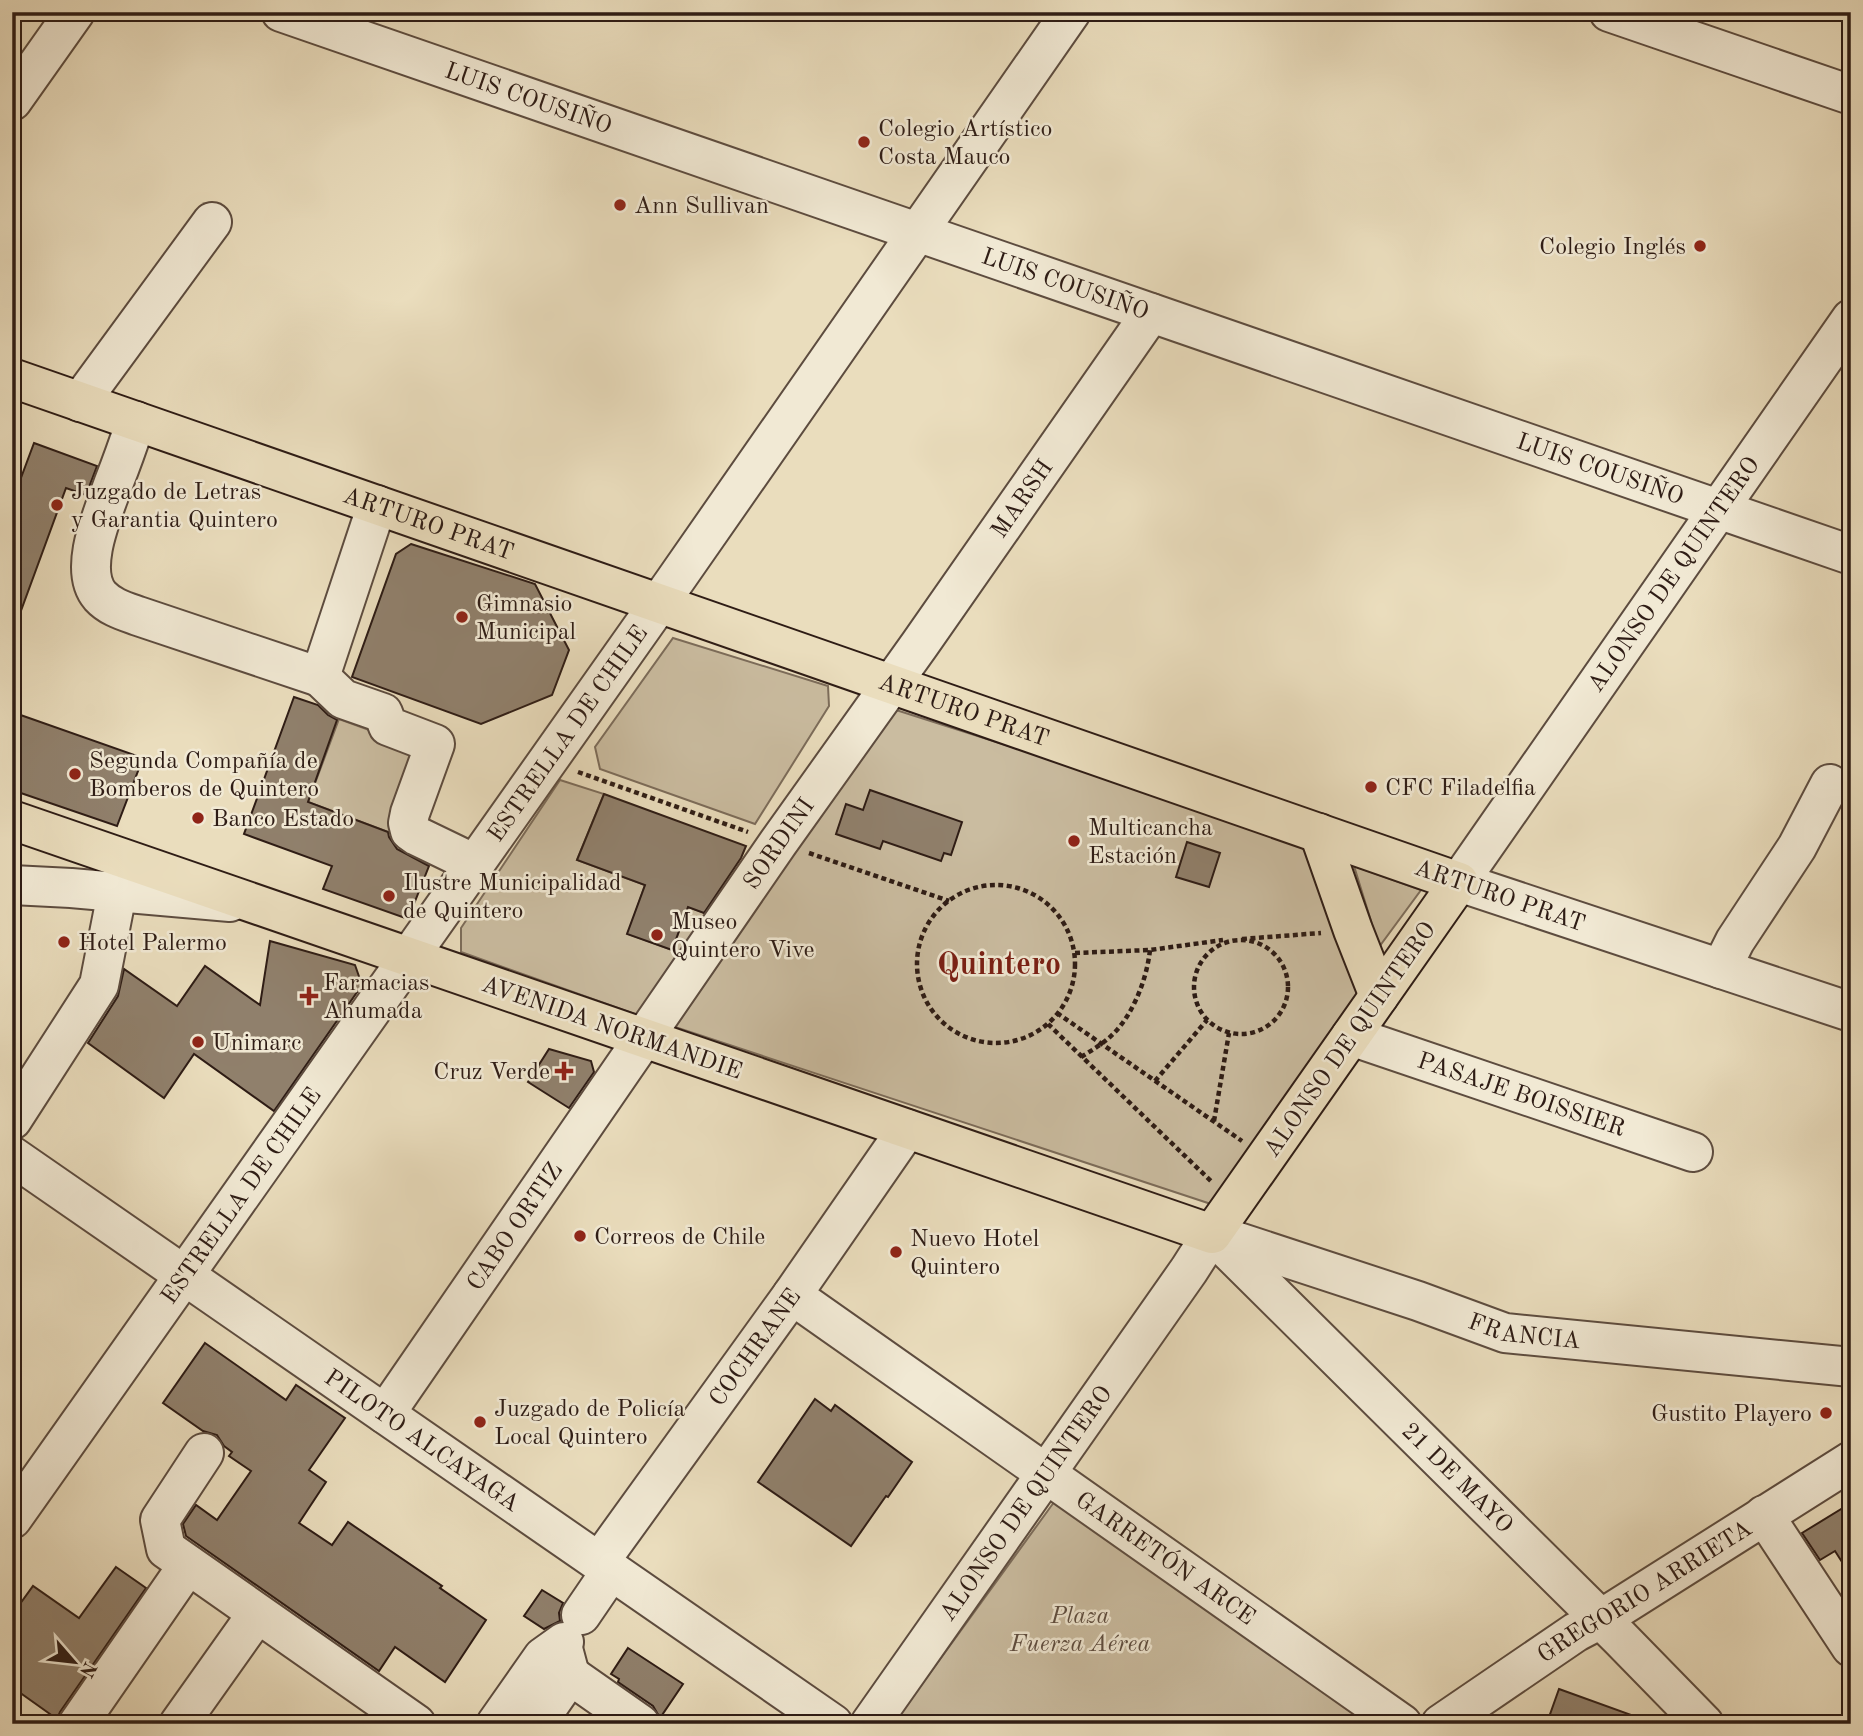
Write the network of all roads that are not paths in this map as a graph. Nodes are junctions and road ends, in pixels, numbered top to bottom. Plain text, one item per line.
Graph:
1 (75, 12) edge
2 (281, 12) edge
3 (1071, 12) edge
4 (1609, 12) edge
5 (1851, 95) edge
6 (12, 101) edge
7 (212, 222) dead end
8 (917, 232) junction
9 (1151, 313) junction
10 (1851, 318) edge
11 (12, 378) edge
12 (80, 402) junction
13 (136, 421) junction
14 (377, 505) junction
15 (1718, 509) junction
16 (1851, 555) edge
17 (659, 603) junction
18 (320, 677) junction
19 (891, 685) junction
20 (1830, 784) dead end
21 (12, 820) edge
22 (1319, 833) junction
23 (475, 864) junction
24 (1459, 882) junction
25 (12, 886) edge
26 (117, 893) junction
27 (254, 904) junction
28 (408, 957) junction
29 (1721, 969) junction
30 (1379, 996) junction
31 (1847, 1005) edge
32 (1350, 1037) junction
33 (644, 1038) junction
34 (12, 1120) edge
35 (907, 1129) junction
36 (1693, 1152) dead end
37 (12, 1156) edge
38 (1212, 1234) junction
39 (184, 1277) junction
40 (792, 1294) junction
41 (1851, 1367) edge
42 (385, 1414) junction
43 (204, 1453) dead end
44 (1851, 1461) edge
45 (1047, 1472) junction
46 (1764, 1515) junction
47 (12, 1519) edge
48 (188, 1565) junction
49 (605, 1566) junction
50 (257, 1614) junction
51 (1601, 1619) junction
52 (569, 1644) junction
53 (1851, 1647) edge
54 (78, 1724) edge
55 (179, 1724) edge
56 (415, 1724) edge
57 (496, 1724) edge
58 (536, 1724) edge
59 (640, 1724) edge
60 (833, 1724) edge
61 (870, 1724) edge
62 (1402, 1724) edge
63 (1441, 1724) edge
64 (1704, 1724) edge

1 - 6 street
2 - 8 street, LUIS COUSIÑO
3 - 8 street, ESTRELLA DE CHILE
4 - 5 street
7 - 12 street
8 - 9 street, LUIS COUSIÑO
8 - 17 street, ESTRELLA DE CHILE
9 - 15 street, LUIS COUSIÑO
9 - 19 street, MARSH
10 - 15 street, ALONSO DE QUINTERO
11 - 12 main road, ARTURO PRAT
12 - 13 main road, ARTURO PRAT
13 - 14 main road, ARTURO PRAT
13 - 18 street
14 - 17 main road, ARTURO PRAT
14 - 18 street
15 - 16 street, LUIS COUSIÑO
15 - 24 street, ALONSO DE QUINTERO
17 - 19 main road, ARTURO PRAT
17 - 23 street, ESTRELLA DE CHILE
18 - 23 street
19 - 22 main road, ARTURO PRAT
19 - 33 street, SORDINI
20 - 29 street
21 - 27 main road, AVENIDA NORMANDIE
22 - 24 main road, ARTURO PRAT
22 - 30 main road
23 - 28 street, ESTRELLA DE CHILE
24 - 29 street, ARTURO PRAT
24 - 30 main road, ALONSO DE QUINTERO
25 - 26 street
26 - 27 street
26 - 34 street
27 - 28 main road, AVENIDA NORMANDIE
28 - 33 main road, AVENIDA NORMANDIE
28 - 39 street, ESTRELLA DE CHILE
29 - 31 street, ARTURO PRAT
30 - 32 main road, ALONSO DE QUINTERO
32 - 36 street, PASAJE BOISSIER
32 - 38 main road, ALONSO DE QUINTERO
33 - 35 main road, AVENIDA NORMANDIE
33 - 42 street, CABO ORTIZ
35 - 38 main road, AVENIDA NORMANDIE
35 - 40 street, COCHRANE
37 - 39 street, PILOTO ALCAYAGA
38 - 41 street, FRANCIA
38 - 45 street, ALONSO DE QUINTERO
38 - 51 street, 21 DE MAYO
39 - 42 street, PILOTO ALCAYAGA
39 - 47 street, ESTRELLA DE CHILE
40 - 45 street, GARRETÓN ARCE
40 - 49 street, COCHRANE
42 - 49 street, PILOTO ALCAYAGA
43 - 48 street
44 - 46 street, GREGORIO ARRIETA
45 - 61 street, ALONSO DE QUINTERO
45 - 62 street, GARRETÓN ARCE
46 - 51 street, GREGORIO ARRIETA
46 - 53 street
48 - 50 street
48 - 54 street
49 - 52 street, COCHRANE
49 - 60 street, PILOTO ALCAYAGA
50 - 55 street
50 - 56 street
51 - 63 street, GREGORIO ARRIETA
51 - 64 street, 21 DE MAYO
52 - 57 street
52 - 58 street
52 - 59 street

